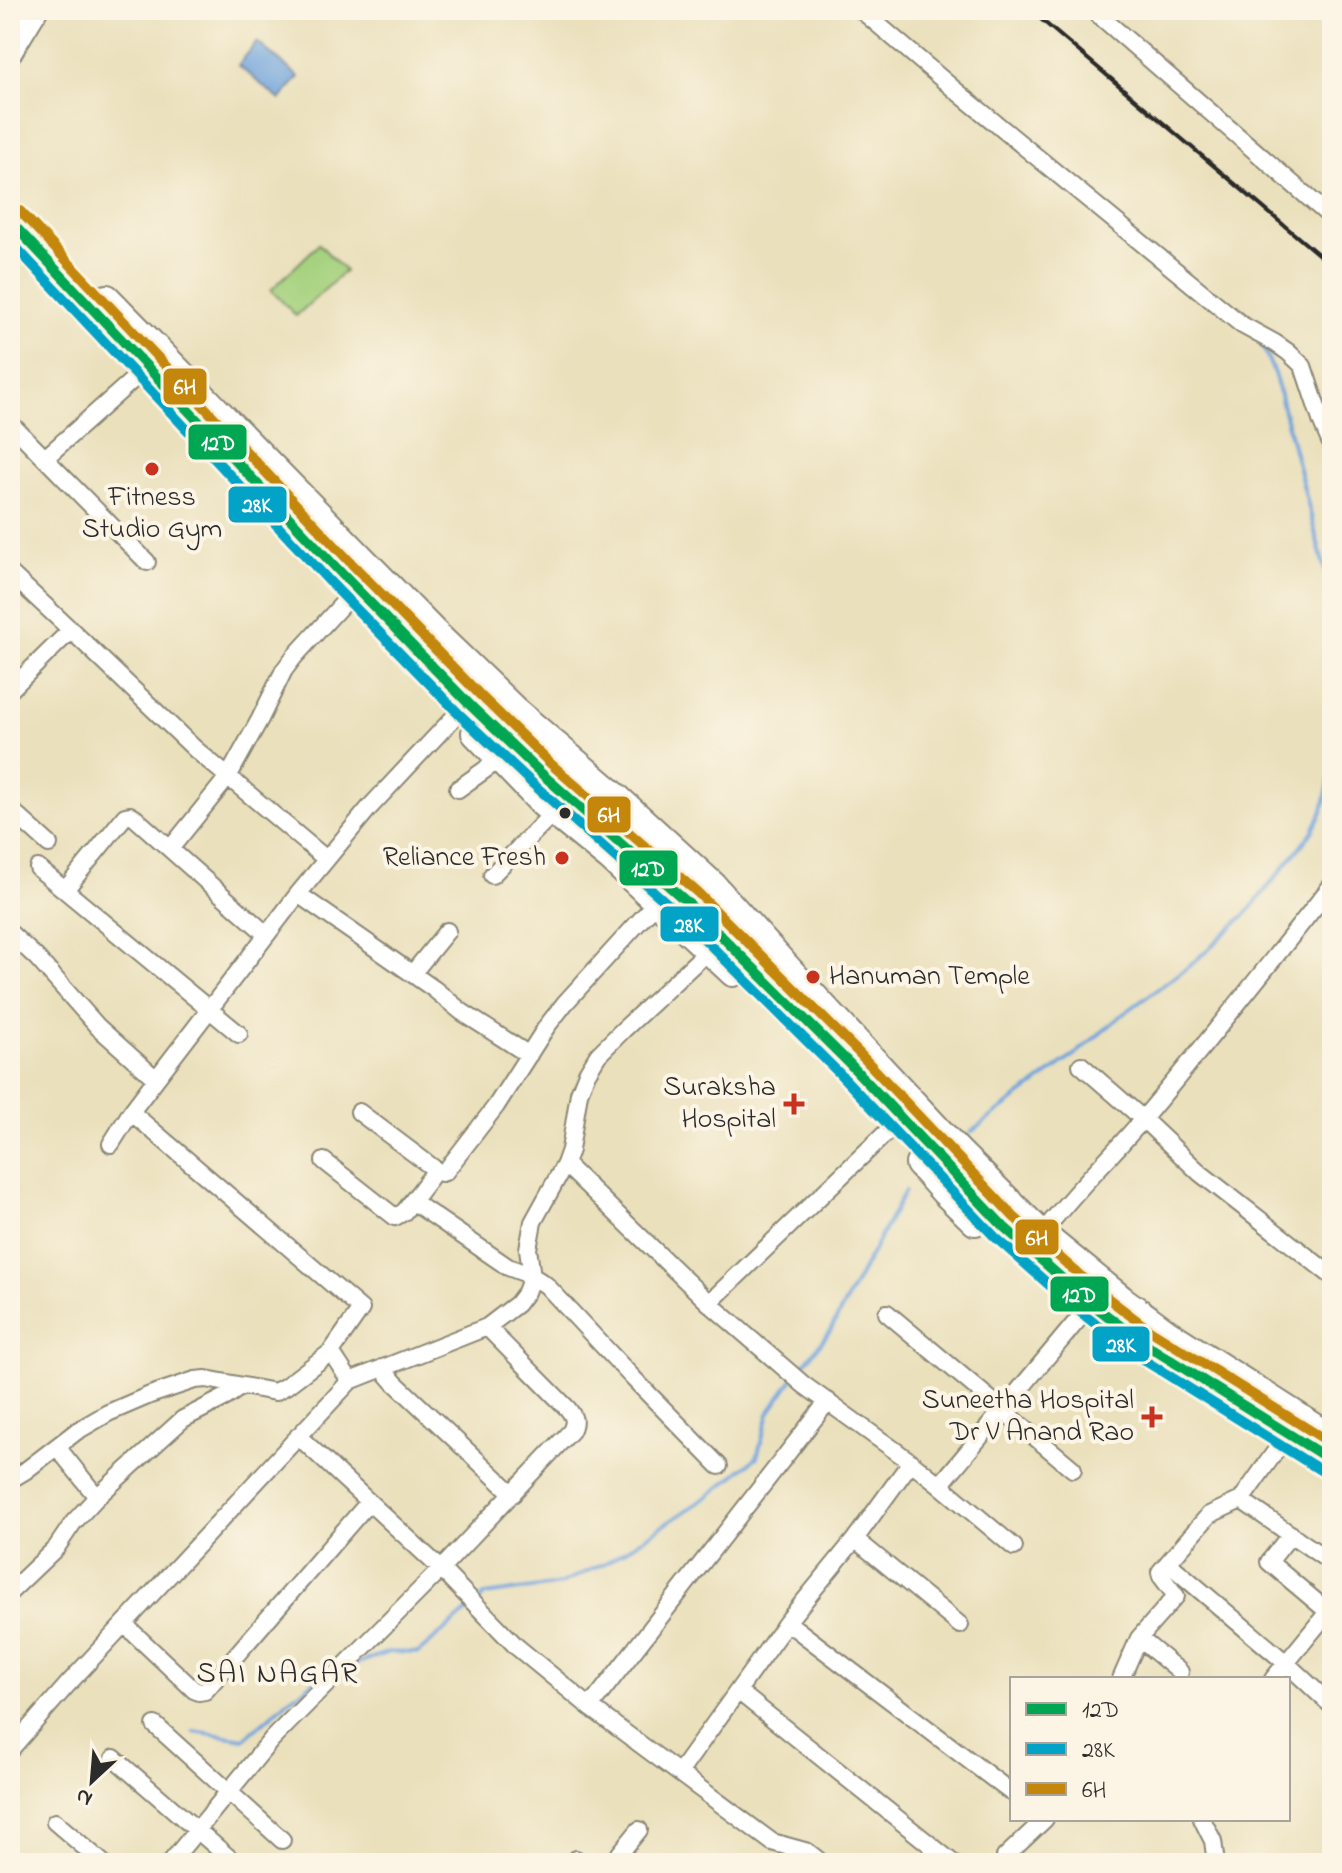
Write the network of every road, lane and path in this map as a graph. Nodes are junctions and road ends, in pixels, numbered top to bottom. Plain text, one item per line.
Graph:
1 (35, 10) edge
2 (861, 10) edge
3 (1093, 10) edge
4 (10, 51) edge
5 (10, 198) edge
6 (1332, 218) edge
7 (10, 221) edge
8 (10, 243) edge
9 (136, 377) junction
10 (10, 423) edge
11 (1332, 446) edge
12 (45, 458) junction
13 (147, 562) dead end
14 (10, 573) edge
15 (347, 599) junction
16 (71, 630) junction
17 (10, 690) edge
18 (457, 714) junction
19 (500, 759) junction
20 (228, 777) junction
21 (458, 789) dead end
22 (10, 809) edge
23 (553, 813) junction
24 (49, 844) dead end
25 (170, 849) junction
26 (326, 859) junction
27 (38, 868) dead end
28 (492, 875) dead end
29 (1332, 885) edge
30 (65, 890) junction
31 (298, 894) junction
32 (657, 902) junction
33 (447, 931) dead end
34 (10, 933) edge
35 (266, 934) junction
36 (709, 950) junction
37 (412, 974) junction
38 (208, 1009) junction
39 (239, 1034) dead end
40 (529, 1055) junction
41 (1081, 1065) dead end
42 (156, 1079) junction
43 (131, 1112) junction
44 (359, 1112) dead end
45 (1143, 1119) junction
46 (889, 1130) junction
47 (111, 1144) dead end
48 (324, 1161) dead end
49 (565, 1164) junction
50 (436, 1170) junction
51 (412, 1201) junction
52 (1042, 1234) junction
53 (532, 1276) junction
54 (1332, 1276) edge
55 (709, 1303) junction
56 (887, 1313) dead end
57 (1081, 1316) junction
58 (487, 1327) junction
59 (331, 1352) junction
60 (382, 1368) junction
61 (350, 1381) junction
62 (242, 1386) junction
63 (1235, 1390) junction
64 (828, 1401) junction
65 (1003, 1409) junction
66 (298, 1436) junction
67 (1332, 1438) edge
68 (1280, 1445) junction
69 (57, 1447) junction
70 (1332, 1461) edge
71 (911, 1462) junction
72 (719, 1466) dead end
73 (1073, 1469) dead end
74 (1332, 1477) edge
75 (10, 1480) edge
76 (940, 1485) junction
77 (513, 1494) junction
78 (97, 1497) junction
79 (1241, 1500) junction
80 (369, 1502) junction
81 (1291, 1534) junction
82 (855, 1539) junction
83 (1014, 1547) dead end
84 (1168, 1563) junction
85 (1332, 1563) edge
86 (441, 1569) junction
87 (10, 1592) edge
88 (1331, 1611) edge
89 (787, 1622) junction
90 (124, 1624) junction
91 (960, 1625) dead end
92 (1139, 1638) junction
93 (1286, 1663) junction
94 (1180, 1672) dead end
95 (1122, 1677) edge
96 (1275, 1677) edge
97 (738, 1691) junction
98 (1332, 1706) edge
99 (590, 1707) junction
100 (155, 1725) dead end
101 (13, 1740) edge
102 (114, 1758) dead end
103 (679, 1773) junction
104 (229, 1791) junction
105 (1010, 1791) edge
106 (1043, 1821) edge
107 (1203, 1821) edge
108 (55, 1822) dead end
109 (197, 1830) junction
110 (639, 1830) dead end
111 (282, 1840) dead end
112 (1005, 1861) edge
113 (103, 1863) edge
114 (170, 1863) edge
115 (235, 1863) edge
116 (612, 1863) edge
117 (822, 1863) edge
118 (953, 1863) edge
119 (1216, 1863) edge

1 - 4 street
2 - 11 street
3 - 6 street
5 - 52 main road
7 - 63 main road
8 - 9 main road
9 - 12 street
9 - 15 main road
10 - 12 street
12 - 13 street
14 - 16 street
15 - 18 main road
15 - 20 street
16 - 17 street
16 - 20 street
18 - 19 main road
18 - 26 street
19 - 21 street
19 - 23 main road
20 - 25 street
20 - 26 street
22 - 24 street
23 - 28 street
23 - 32 main road
25 - 30 street
25 - 35 street
26 - 31 street
27 - 30 street
29 - 45 street
30 - 38 street
31 - 35 street
31 - 37 street
32 - 36 main road
32 - 40 street
33 - 37 street
34 - 42 street
35 - 38 street
36 - 46 main road
36 - 49 street
37 - 40 street
38 - 39 street
38 - 42 street
40 - 50 street
41 - 45 street
42 - 43 street
43 - 47 street
43 - 59 street
44 - 50 street
45 - 52 street
45 - 54 street
46 - 55 street
46 - 57 main road
48 - 51 street
49 - 53 street
49 - 55 street
50 - 51 street
51 - 53 street
52 - 63 main road
53 - 58 street
53 - 72 street
55 - 64 street
56 - 65 street
57 - 65 street
57 - 68 main road
58 - 60 street
58 - 77 street
59 - 61 street
59 - 62 street
60 - 61 street
60 - 77 street
61 - 66 street
62 - 69 street
62 - 78 street
63 - 67 main road
63 - 70 main road
64 - 71 street
64 - 99 street
65 - 73 street
65 - 76 street
66 - 80 street
66 - 90 street
68 - 74 main road
68 - 79 street
69 - 75 street
69 - 78 street
71 - 76 street
71 - 82 street
76 - 83 street
77 - 86 street
78 - 87 street
79 - 81 street
79 - 84 street
80 - 86 street
80 - 90 street
81 - 85 street
81 - 88 street
82 - 89 street
82 - 91 street
84 - 92 street
84 - 93 street
86 - 99 street
86 - 104 street
88 - 93 street
89 - 97 street
89 - 105 street
90 - 101 street
92 - 94 street
92 - 95 street
93 - 96 street
93 - 98 street
97 - 103 street
97 - 118 street
99 - 103 street
100 - 104 street
102 - 109 street
103 - 117 street
104 - 109 street
104 - 111 street
106 - 112 street
107 - 119 street
108 - 113 street
109 - 114 street
109 - 115 street
110 - 116 street

